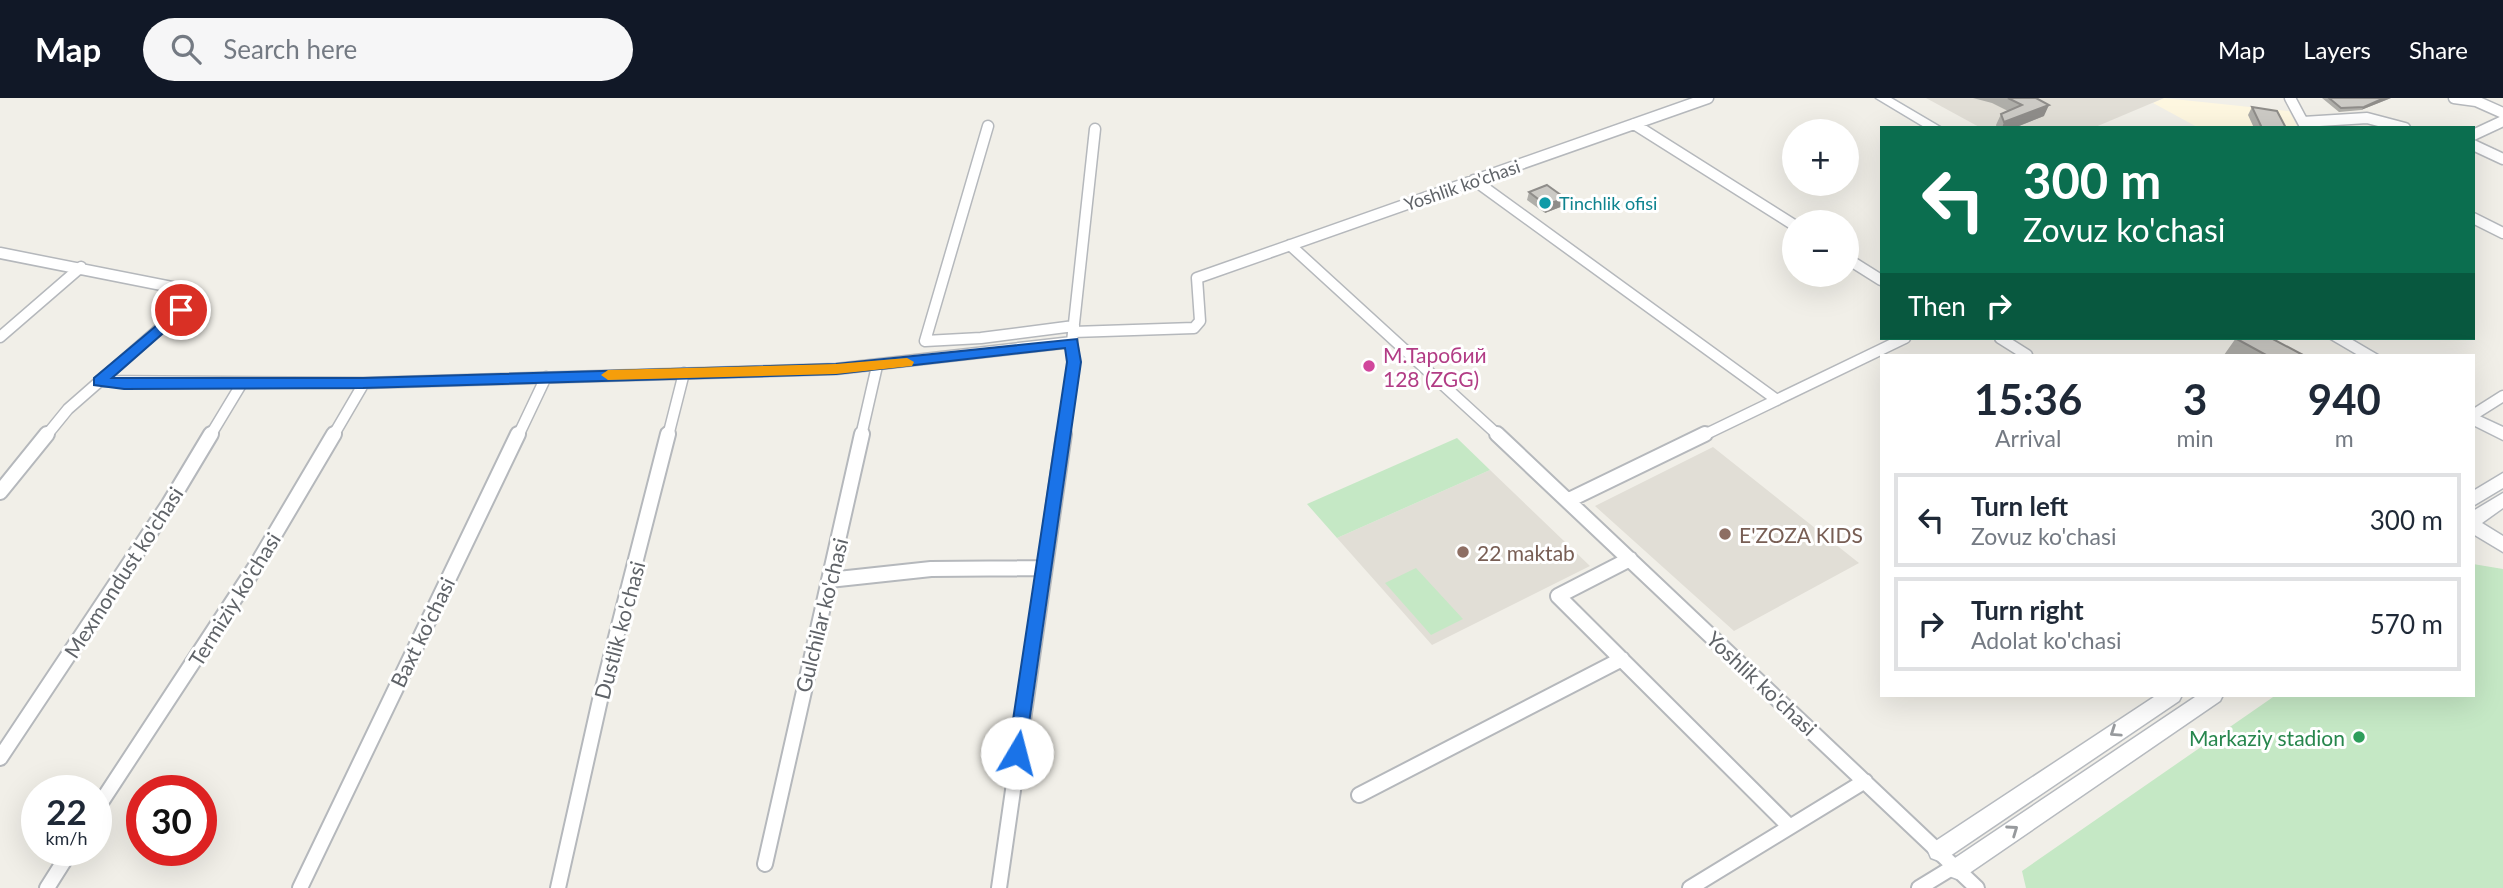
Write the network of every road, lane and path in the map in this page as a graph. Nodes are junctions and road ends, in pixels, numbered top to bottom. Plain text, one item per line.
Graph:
1 (1708, 98) edge
2 (1882, 98) edge
3 (1893, 98) edge
4 (2291, 98) edge
5 (2454, 98) edge
6 (2503, 113) edge
7 (2503, 121) edge
8 (1634, 124) junction
9 (988, 125) dead end
10 (2305, 125) edge
11 (1932, 126) edge
12 (1943, 126) edge
13 (2401, 126) edge
14 (1095, 129) dead end
15 (2475, 134) edge
16 (2475, 146) edge
17 (2503, 159) edge
18 (1474, 180) junction
19 (1782, 217) edge
20 (2475, 219) edge
21 (2503, 233) edge
22 (1290, 245) junction
23 (0, 253) edge
24 (1859, 266) edge
25 (81, 267) junction
26 (1880, 279) edge
27 (1073, 333) junction
28 (0, 337) edge
29 (1901, 340) edge
30 (2003, 340) edge
31 (2329, 340) edge
32 (2341, 340) edge
33 (2025, 354) edge
34 (2355, 354) edge
35 (2368, 354) edge
36 (877, 366) junction
37 (684, 373) junction
38 (546, 377) junction
39 (99, 381) junction
40 (242, 383) junction
41 (363, 383) junction
42 (2503, 396) edge
43 (1777, 400) junction
44 (2475, 413) edge
45 (2475, 414) edge
46 (2475, 415) edge
47 (2503, 425) edge
48 (2503, 434) edge
49 (2503, 479) edge
50 (0, 492) edge
51 (2475, 499) edge
52 (2503, 499) edge
53 (1569, 500) junction
54 (2475, 519) edge
55 (2475, 527) edge
56 (2475, 538) edge
57 (2503, 545) edge
58 (2503, 555) edge
59 (1630, 559) junction
60 (1043, 568) junction
61 (829, 580) junction
62 (1622, 659) junction
63 (2169, 697) edge
64 (2210, 697) edge
65 (0, 758) edge
66 (1865, 781) junction
67 (112, 786) edge
68 (1359, 795) dead end
69 (1790, 827) junction
70 (1938, 851) junction
71 (765, 864) dead end
72 (61, 866) edge
73 (1956, 867) junction
74 (47, 888) edge
75 (300, 888) edge
76 (558, 888) edge
77 (999, 888) edge
78 (1690, 888) edge
79 (1919, 888) edge
80 (1977, 888) edge

1 - 8 street, Yoshlik ko'chasi
2 - 11 street
3 - 12 street
4 - 10 street
5 - 6 street
7 - 15 street
8 - 18 street, Yoshlik ko'chasi
8 - 19 street
9 - 27 street
10 - 13 street
14 - 27 street
16 - 17 street
18 - 22 street, Yoshlik ko'chasi
18 - 43 street
20 - 21 street
22 - 27 street, Yoshlik ko'chasi
22 - 53 street, Yoshlik ko'chasi
23 - 25 street
24 - 26 street
25 - 28 street
25 - 39 street
27 - 36 street
27 - 60 street
29 - 43 street
30 - 33 street
31 - 34 street
32 - 35 street
36 - 37 street
36 - 61 street, Gulchilar ko'chasi
37 - 38 street
37 - 76 street, Dustlik ko'chasi
38 - 41 street
38 - 75 street, Baxt ko'chasi
39 - 40 street
39 - 50 street
40 - 41 street
40 - 65 street, Mexmondust ko'chasi
41 - 67 street, Termiziy ko'chasi
42 - 44 street
43 - 53 street
45 - 47 street
46 - 48 street
49 - 51 street
52 - 54 street
53 - 59 street, Yoshlik ko'chasi
55 - 57 street
56 - 58 street
59 - 62 street
59 - 66 street, Yoshlik ko'chasi
60 - 61 street
60 - 77 street
61 - 71 street, Gulchilar ko'chasi
62 - 68 street
62 - 69 street
63 -> 70 street
73 -> 64 street
66 - 69 street
66 - 70 street, Yoshlik ko'chasi
69 - 78 street
70 - 73 street, Yoshlik ko'chasi
72 - 74 street
73 - 79 street
73 - 80 street

